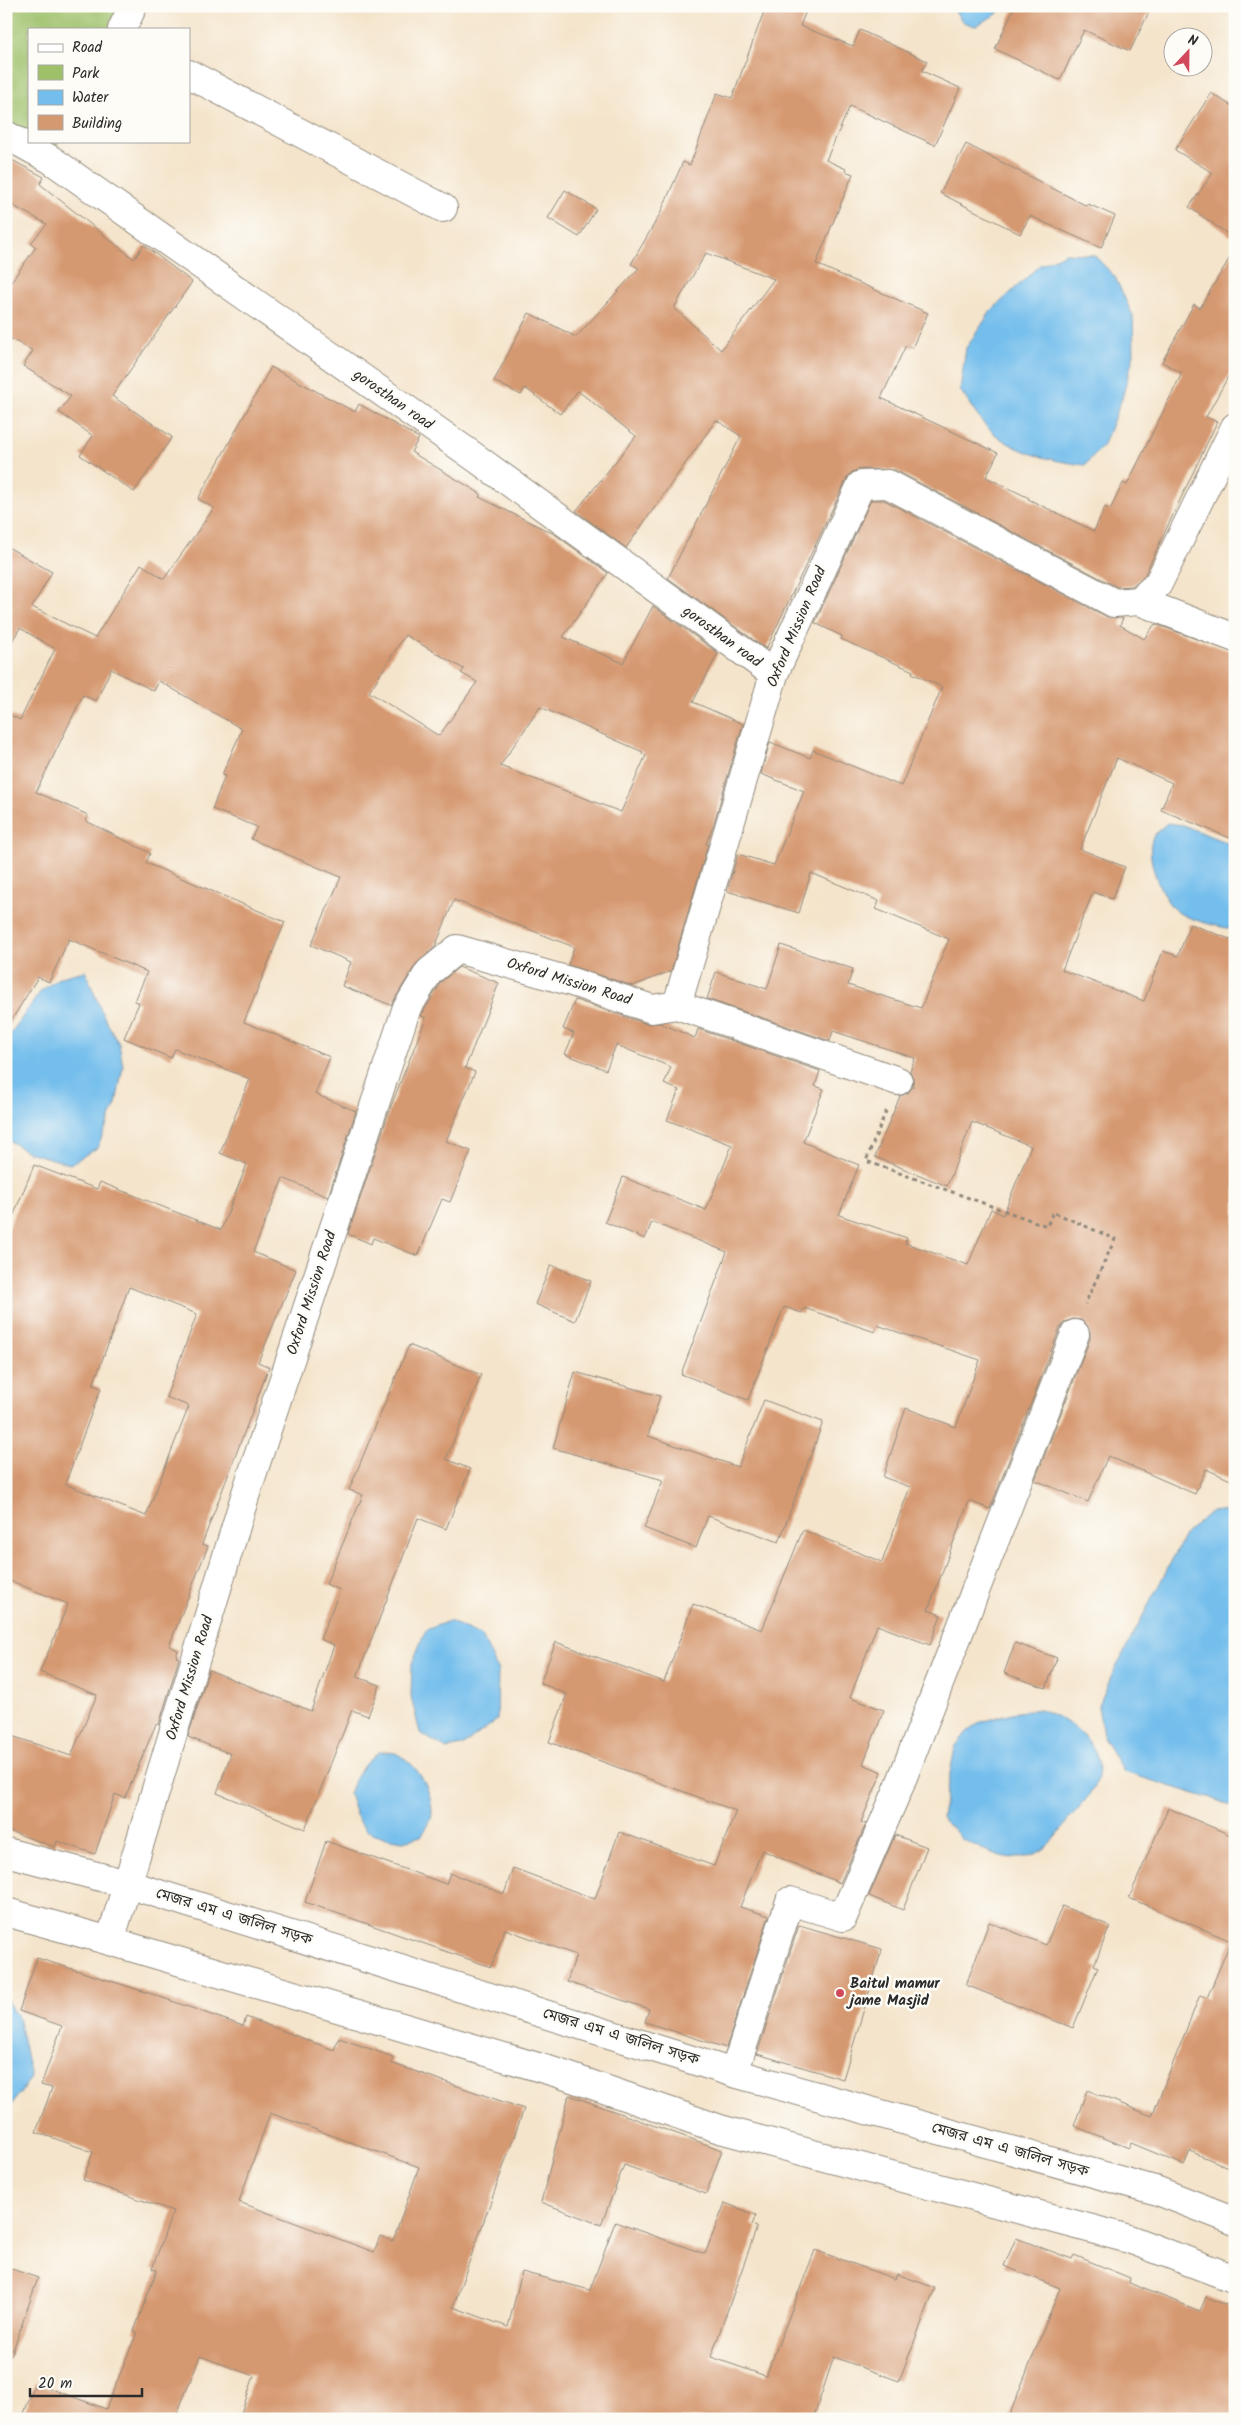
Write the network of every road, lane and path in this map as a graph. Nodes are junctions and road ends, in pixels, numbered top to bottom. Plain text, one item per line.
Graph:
1 (133, 6) edge
2 (122, 28) edge
3 (190, 75) edge
4 (6, 135) edge
5 (28, 141) edge
6 (30, 142) edge
7 (57, 150) edge
8 (443, 208) dead end
9 (1235, 427) edge
10 (1140, 601) junction
11 (1235, 638) edge
12 (774, 674) junction
13 (678, 1005) junction
14 (898, 1081) joint
15 (1075, 1334) joint
16 (6, 1852) edge
17 (127, 1884) junction
18 (6, 1912) edge
19 (110, 1941) junction
20 (734, 2073) junction
21 (1235, 2221) edge
22 (1235, 2279) edge

1 - 2 street
3 - 8 street
4 - 5 street, gorosthan road
6 - 7 street, gorosthan road
7 - 12 street, gorosthan road
9 - 10 street
10 - 11 street
10 - 12 street, Oxford Mission Road
12 - 13 street, Oxford Mission Road
13 - 14 street
13 - 17 street, Oxford Mission Road
14 - 15 path
15 - 20 street
16 - 17 street, মেজর এম এ জলিল সড়ক
17 - 19 street, Oxford Mission Road
17 - 20 street, মেজর এম এ জলিল সড়ক
18 - 19 street
19 - 22 street
20 - 21 street, মেজর এম এ জলিল সড়ক

